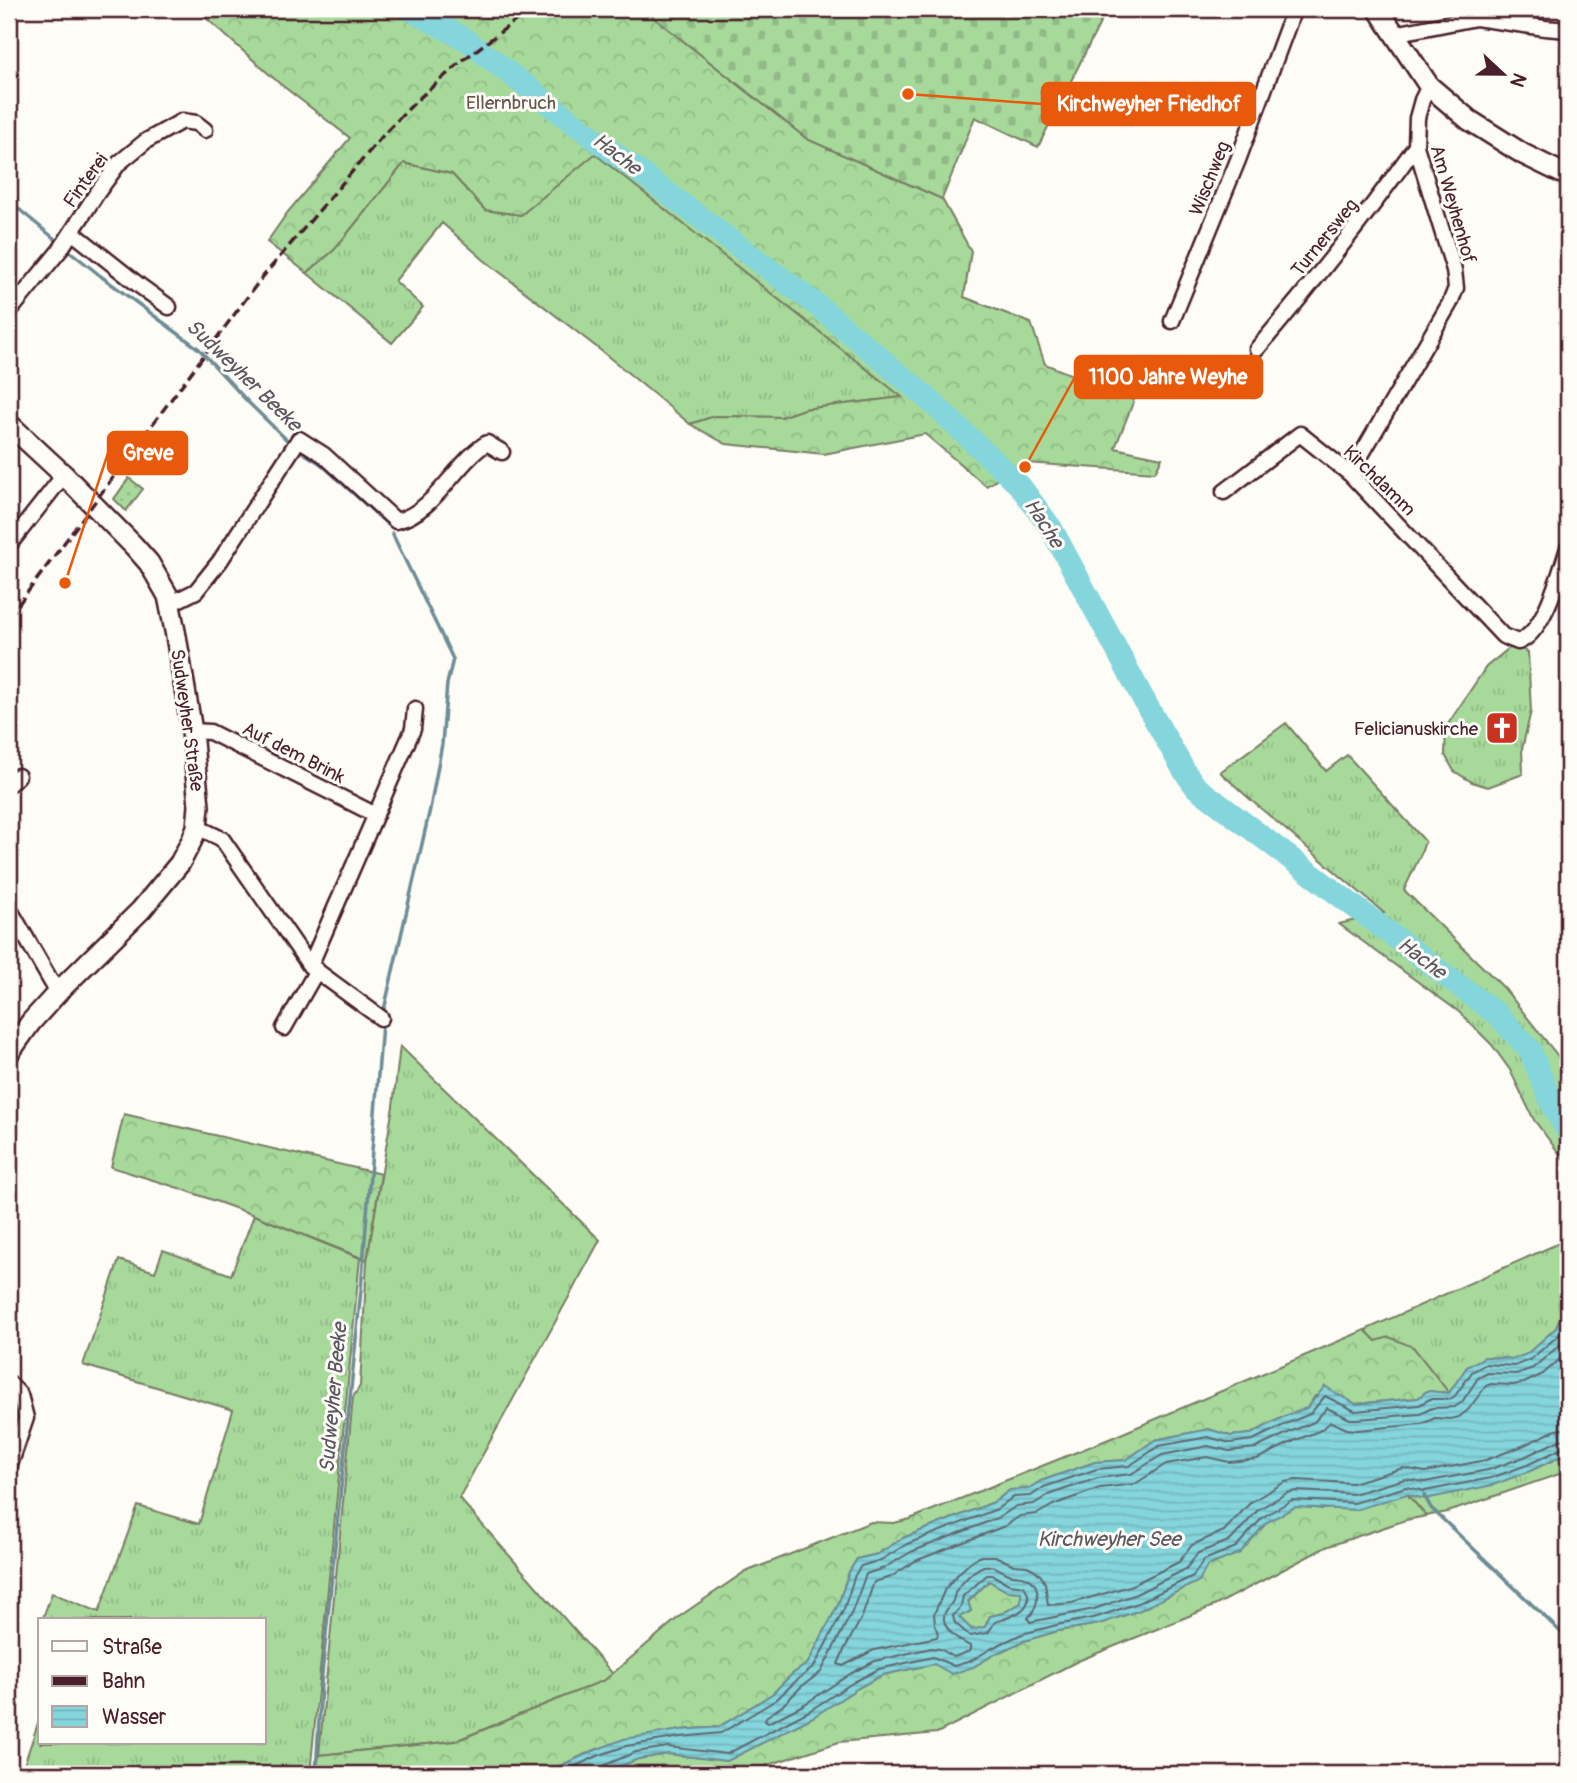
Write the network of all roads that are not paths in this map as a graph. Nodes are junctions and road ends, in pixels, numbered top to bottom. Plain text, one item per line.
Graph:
1 (1294, 9) edge
2 (1378, 9) edge
3 (1568, 30) edge
4 (1394, 34) junction
5 (1429, 86) junction
6 (205, 130) dead end
7 (1416, 146) junction
8 (1568, 176) edge
9 (72, 232) junction
10 (169, 307) dead end
11 (9, 312) edge
12 (1172, 321) dead end
13 (1257, 349) dead end
14 (9, 424) edge
15 (502, 452) dead end
16 (1350, 474) junction
17 (64, 475) junction
18 (1224, 492) dead end
19 (9, 545) edge
20 (1568, 548) edge
21 (170, 604) junction
22 (415, 709) dead end
23 (192, 731) junction
24 (376, 815) junction
25 (197, 827) junction
26 (9, 908) edge
27 (313, 968) junction
28 (60, 990) junction
29 (381, 1018) dead end
30 (284, 1028) dead end
31 (9, 1053) edge
32 (9, 1383) edge
33 (9, 1468) edge

1 - 12 street, Wischweg
2 - 4 street
3 - 4 street
4 - 5 street
5 - 7 street, Am Weyhenhof
5 - 8 street
6 - 9 street, Finterei
7 - 13 street, Turnersweg
7 - 16 street, Am Weyhenhof
9 - 10 street
9 - 11 street
14 - 17 street, Sudweyher Straße
15 - 21 street
16 - 18 street, Kirchdamm
16 - 20 street, Kirchdamm
17 - 19 street
17 - 21 street, Sudweyher Straße
21 - 23 street, Sudweyher Straße
22 - 24 street
23 - 24 street, Auf dem Brink
23 - 25 street, Sudweyher Straße
24 - 27 street
25 - 27 street
25 - 28 street, Sudweyher Straße
26 - 28 street
27 - 29 street
27 - 30 street
28 - 31 street, Sudweyher Straße
32 - 33 street

